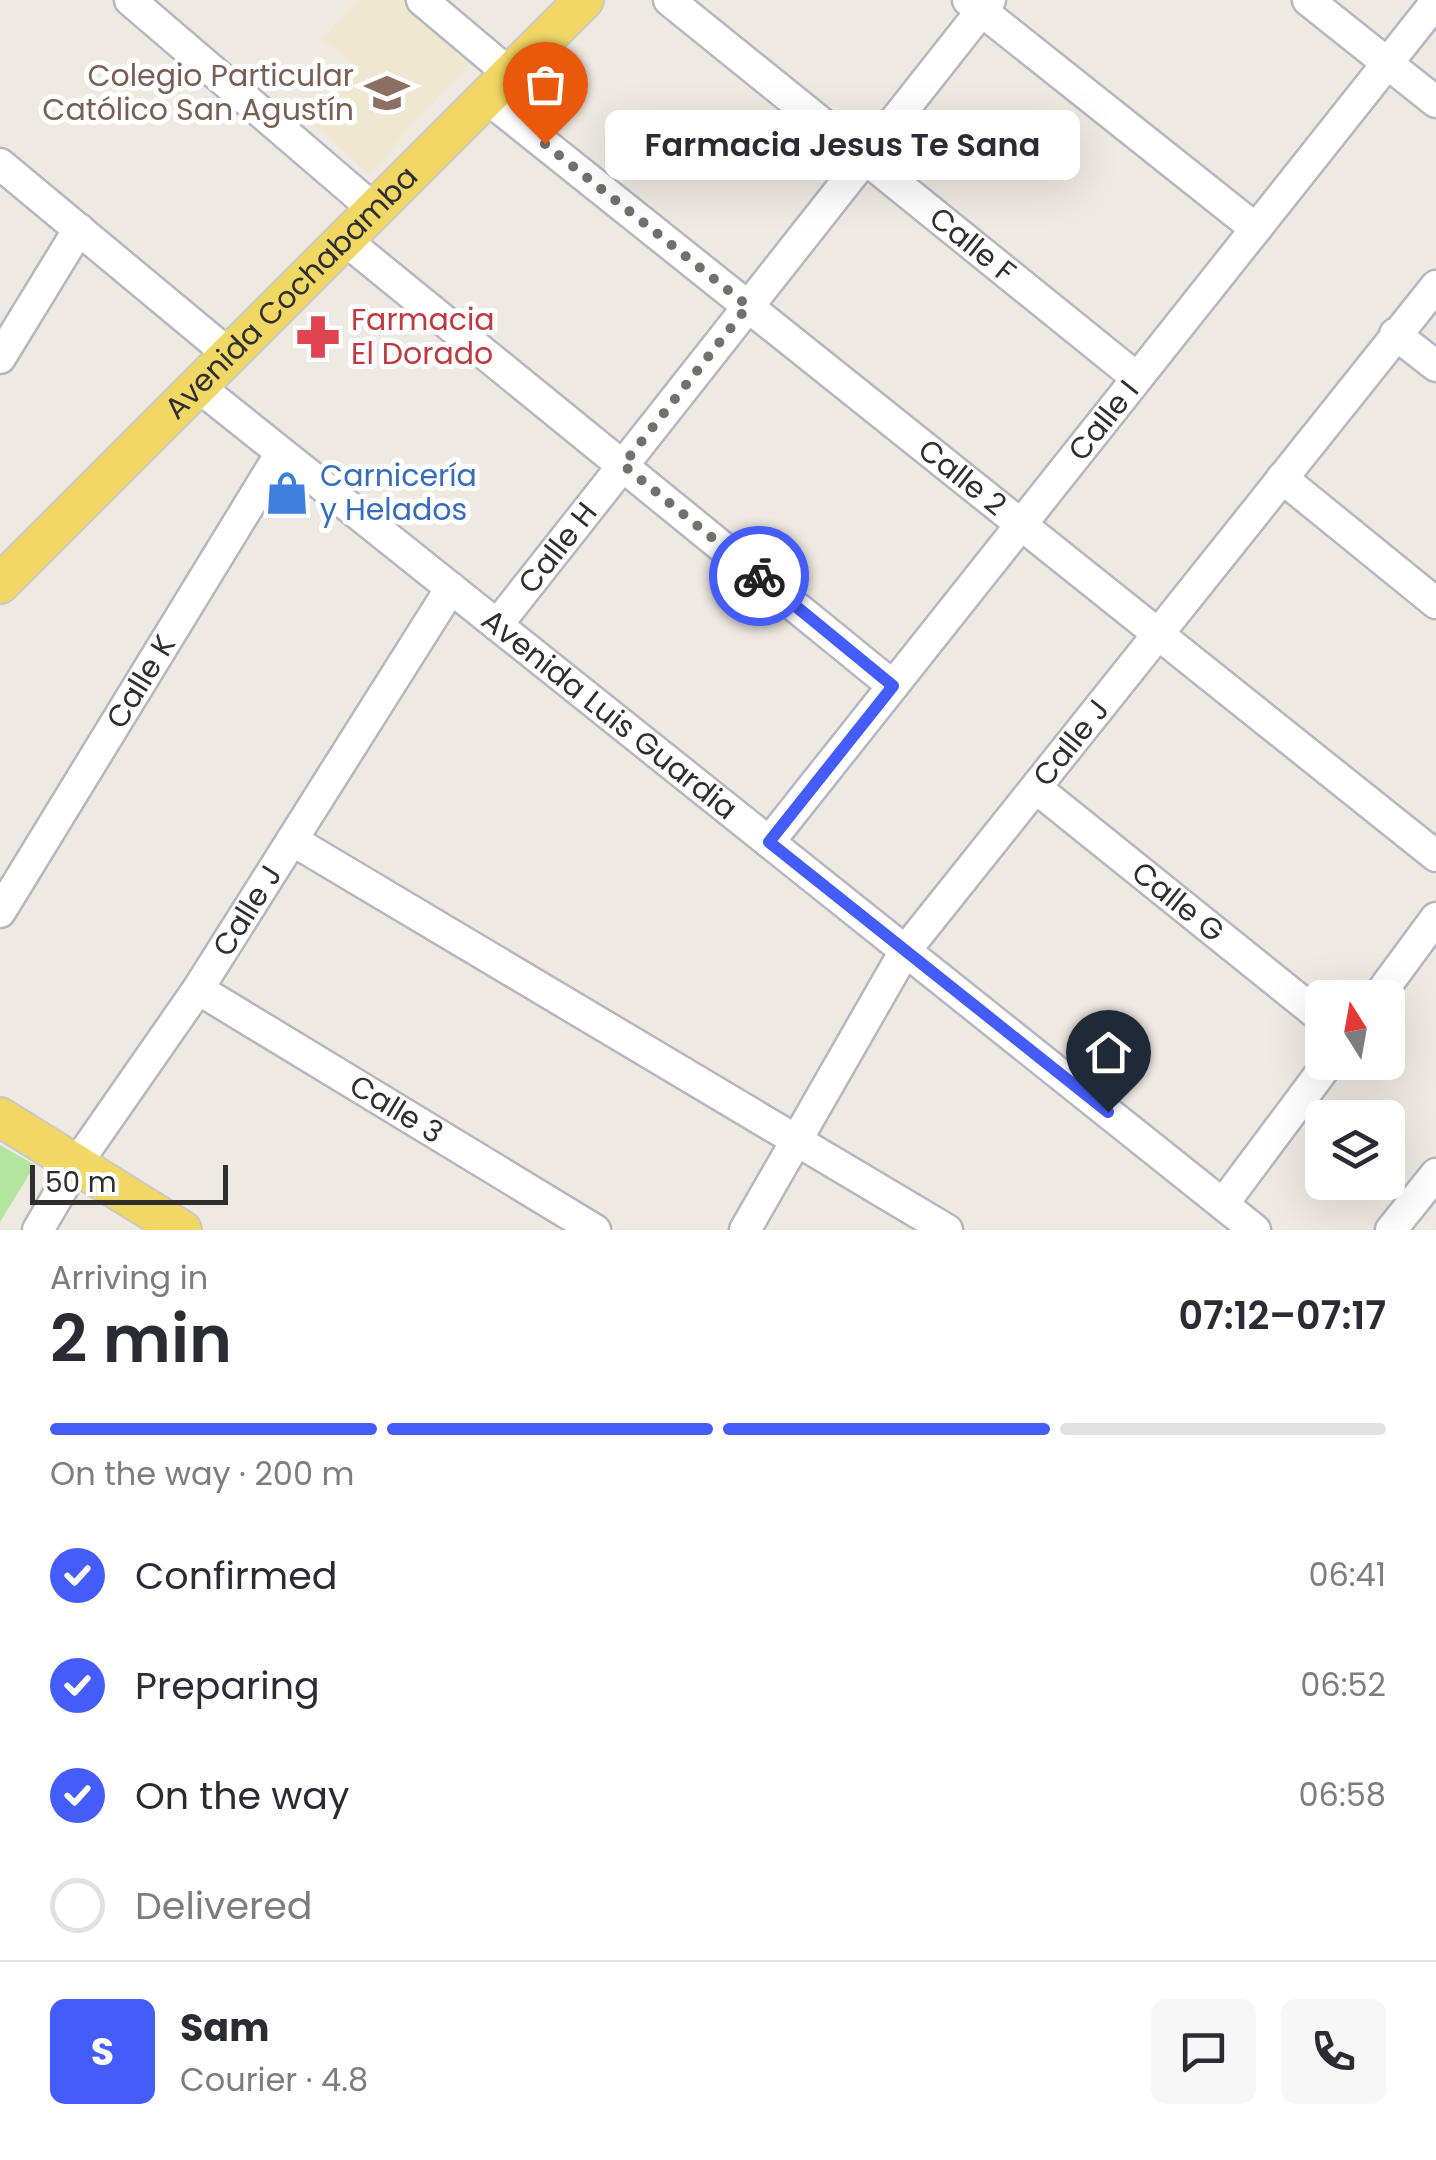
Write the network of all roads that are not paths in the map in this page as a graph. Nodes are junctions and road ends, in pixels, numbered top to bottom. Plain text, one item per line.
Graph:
1 (130, 0) edge
2 (422, 0) edge
3 (584, 0) edge
4 (669, 0) edge
5 (1308, 0) edge
6 (1436, 2) edge
7 (980, 4) edge
8 (1387, 63) junction
9 (499, 86) junction
10 (1436, 102) edge
11 (864, 160) junction
12 (0, 164) edge
13 (375, 210) junction
14 (1256, 229) junction
15 (79, 230) junction
16 (345, 240) junction
17 (1436, 286) edge
18 (748, 306) junction
19 (1395, 334) junction
20 (230, 356) junction
21 (0, 358) edge
22 (1436, 366) edge
23 (1138, 378) junction
24 (199, 388) junction
25 (281, 453) junction
26 (623, 465) junction
27 (1282, 478) junction
28 (1021, 524) junction
29 (0, 584) edge
30 (451, 588) junction
31 (1436, 603) edge
32 (497, 625) junction
33 (1158, 634) junction
34 (893, 686) junction
35 (1036, 788) junction
36 (292, 840) junction
37 (769, 842) junction
38 (1436, 856) edge
39 (0, 912) edge
40 (1436, 918) edge
41 (905, 951) junction
42 (1390, 980) edge
43 (198, 989) junction
44 (1305, 1004) edge
45 (1316, 1080) edge
46 (0, 1117) edge
47 (797, 1141) junction
48 (77, 1163) junction
49 (1436, 1174) edge
50 (1223, 1204) junction
51 (38, 1230) edge
52 (182, 1230) edge
53 (595, 1230) edge
54 (745, 1230) edge
55 (947, 1230) edge
56 (1255, 1230) edge
57 (1391, 1230) edge

1 - 13 street
2 - 9 street, Calle 2
3 - 9 main road, Avenida Cochabamba
4 - 11 street, Calle F
5 - 8 street
6 - 8 street, Calle I
7 - 11 street, Calle H
7 - 14 street
8 - 10 street
8 - 14 street, Calle I
9 - 13 main road, Avenida Cochabamba
9 - 18 street, Calle 2
11 - 18 street, Calle H
11 - 23 street, Calle F
12 - 15 street
13 - 16 main road, Avenida Cochabamba
14 - 23 street, Calle I
15 - 20 street
15 - 21 street
16 - 20 main road, Avenida Cochabamba
16 - 26 street
17 - 19 street, Calle J
18 - 26 street, Calle H
18 - 28 street, Calle 2
19 - 22 street
19 - 27 street, Calle J
20 - 24 main road, Avenida Cochabamba
23 - 28 street, Calle I
24 - 25 street, Avenida Luis Guardia
24 - 29 main road, Avenida Cochabamba
25 - 30 street, Avenida Luis Guardia
25 - 39 street, Calle K
26 - 32 street, Calle H
26 - 34 street
27 - 31 street
27 - 33 street, Calle J
28 - 33 street, Calle 2
28 - 34 street, Calle I
30 - 32 street, Avenida Luis Guardia
30 - 36 street, Calle J
32 - 37 street, Avenida Luis Guardia
33 - 35 street, Calle J
33 - 38 street, Calle 2
34 - 37 street, Calle I
35 - 41 street, Calle J
35 - 44 street, Calle G
36 - 43 street, Calle J
36 - 47 street
37 - 41 street, Avenida Luis Guardia
40 - 42 street
41 - 47 street, Calle J
41 - 50 street, Avenida Luis Guardia
43 - 48 street, Calle J
43 - 53 street, Calle 3
45 - 50 street
46 - 48 main road
47 - 54 street, Calle J
47 - 55 street
48 - 51 street, Calle J
48 - 52 main road
49 - 57 street
50 - 56 street, Avenida Luis Guardia

